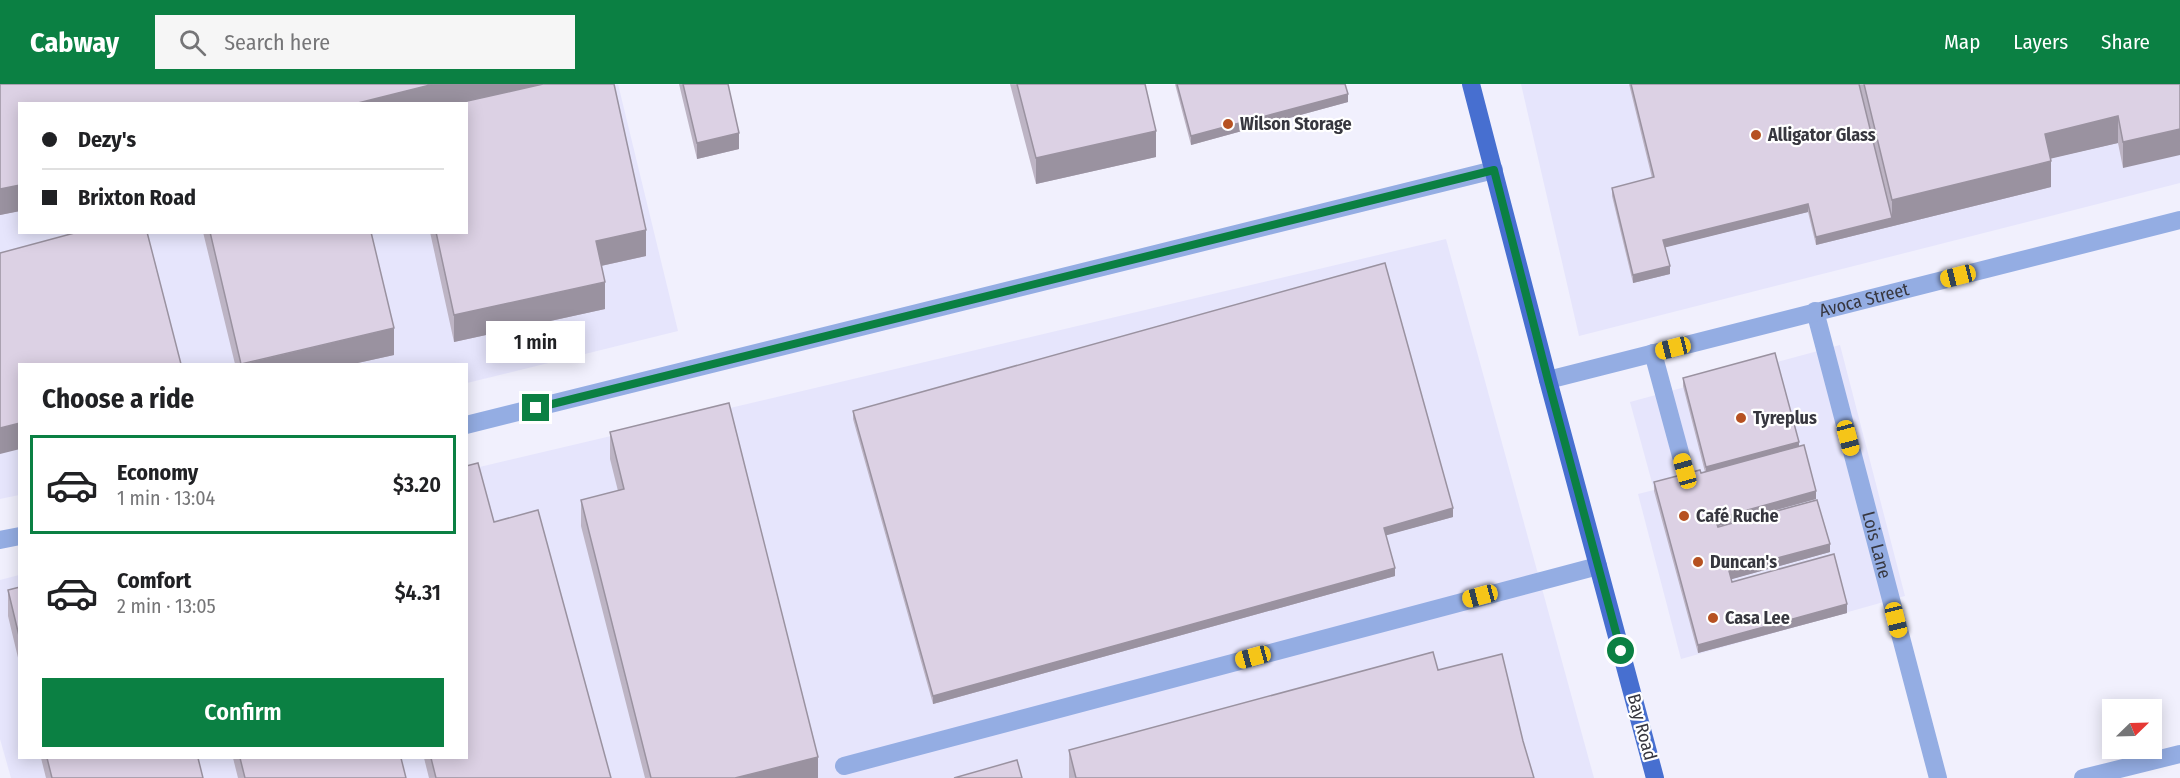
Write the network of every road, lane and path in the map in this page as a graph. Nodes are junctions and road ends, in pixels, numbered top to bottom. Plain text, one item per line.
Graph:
1 (1471, 84) edge
2 (1494, 170) junction
3 (2180, 220) edge
4 (1815, 312) junction
5 (1653, 353) junction
6 (1548, 380) junction
7 (468, 425) edge
8 (1685, 471) edge
9 (18, 536) edge
10 (0, 540) edge
11 (1598, 566) junction
12 (2180, 753) edge
13 (844, 766) dead end
14 (1655, 778) edge
15 (1938, 778) edge
16 (2083, 778) edge

1 - 2 main road, Bay Road
2 - 6 main road, Bay Road
2 - 7 street
3 - 4 street, Avoca Street
4 - 5 street, Avoca Street
4 - 15 street, Lois Lane
5 - 6 street, Avoca Street
5 - 8 street
6 - 11 main road, Bay Road
9 - 10 street
11 - 13 street
11 - 14 main road, Bay Road
12 - 16 street

